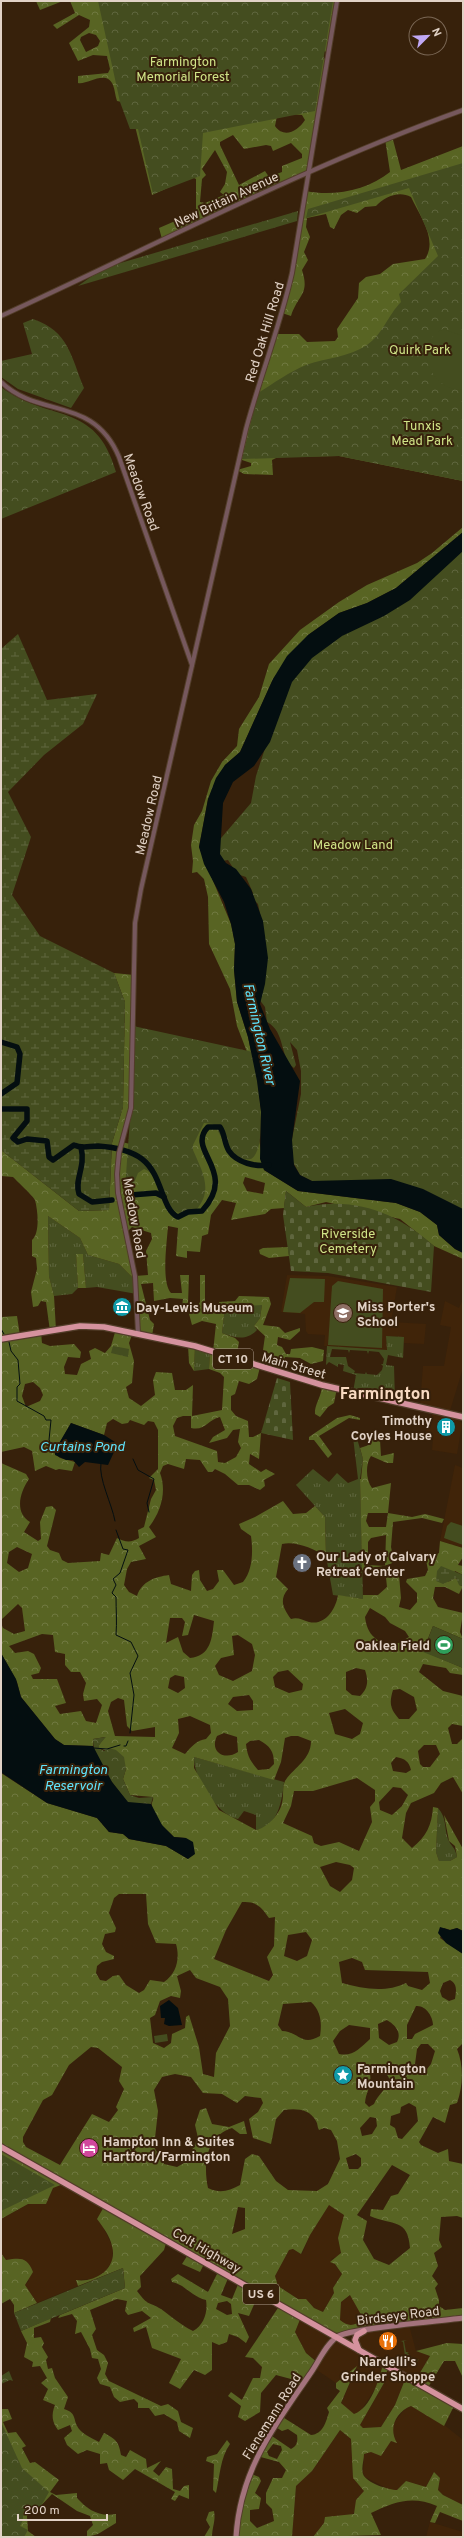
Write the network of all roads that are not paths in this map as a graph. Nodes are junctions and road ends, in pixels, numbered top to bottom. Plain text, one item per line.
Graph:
1 (337, 1) edge
2 (463, 110) edge
3 (310, 172) junction
4 (1, 316) edge
5 (1, 382) edge
6 (192, 666) junction
7 (138, 1333) junction
8 (1, 1339) edge
9 (463, 1418) edge
10 (1, 2147) edge
11 (463, 2318) edge
12 (364, 2331) junction
13 (336, 2337) junction
14 (361, 2352) junction
15 (463, 2409) edge
16 (236, 2537) edge

1 - 3 street, Red Oak Hill Road
2 - 3 street, New Britain Avenue
3 - 4 street, New Britain Avenue
3 - 6 street, Red Oak Hill Road
5 - 6 street, Meadow Road
6 - 7 street, Meadow Road
7 - 8 highway, Main Street / CT 10
7 - 9 highway, Main Street / CT 10
10 - 13 highway, Colt Highway / US 6
11 - 12 main road, Birdseye Road
12 - 13 main road, Birdseye Road
12 - 14 highway
13 - 14 highway, Colt Highway / US 6
13 - 16 main road, Fienemann Road
14 - 15 highway, Colt Highway / US 6

